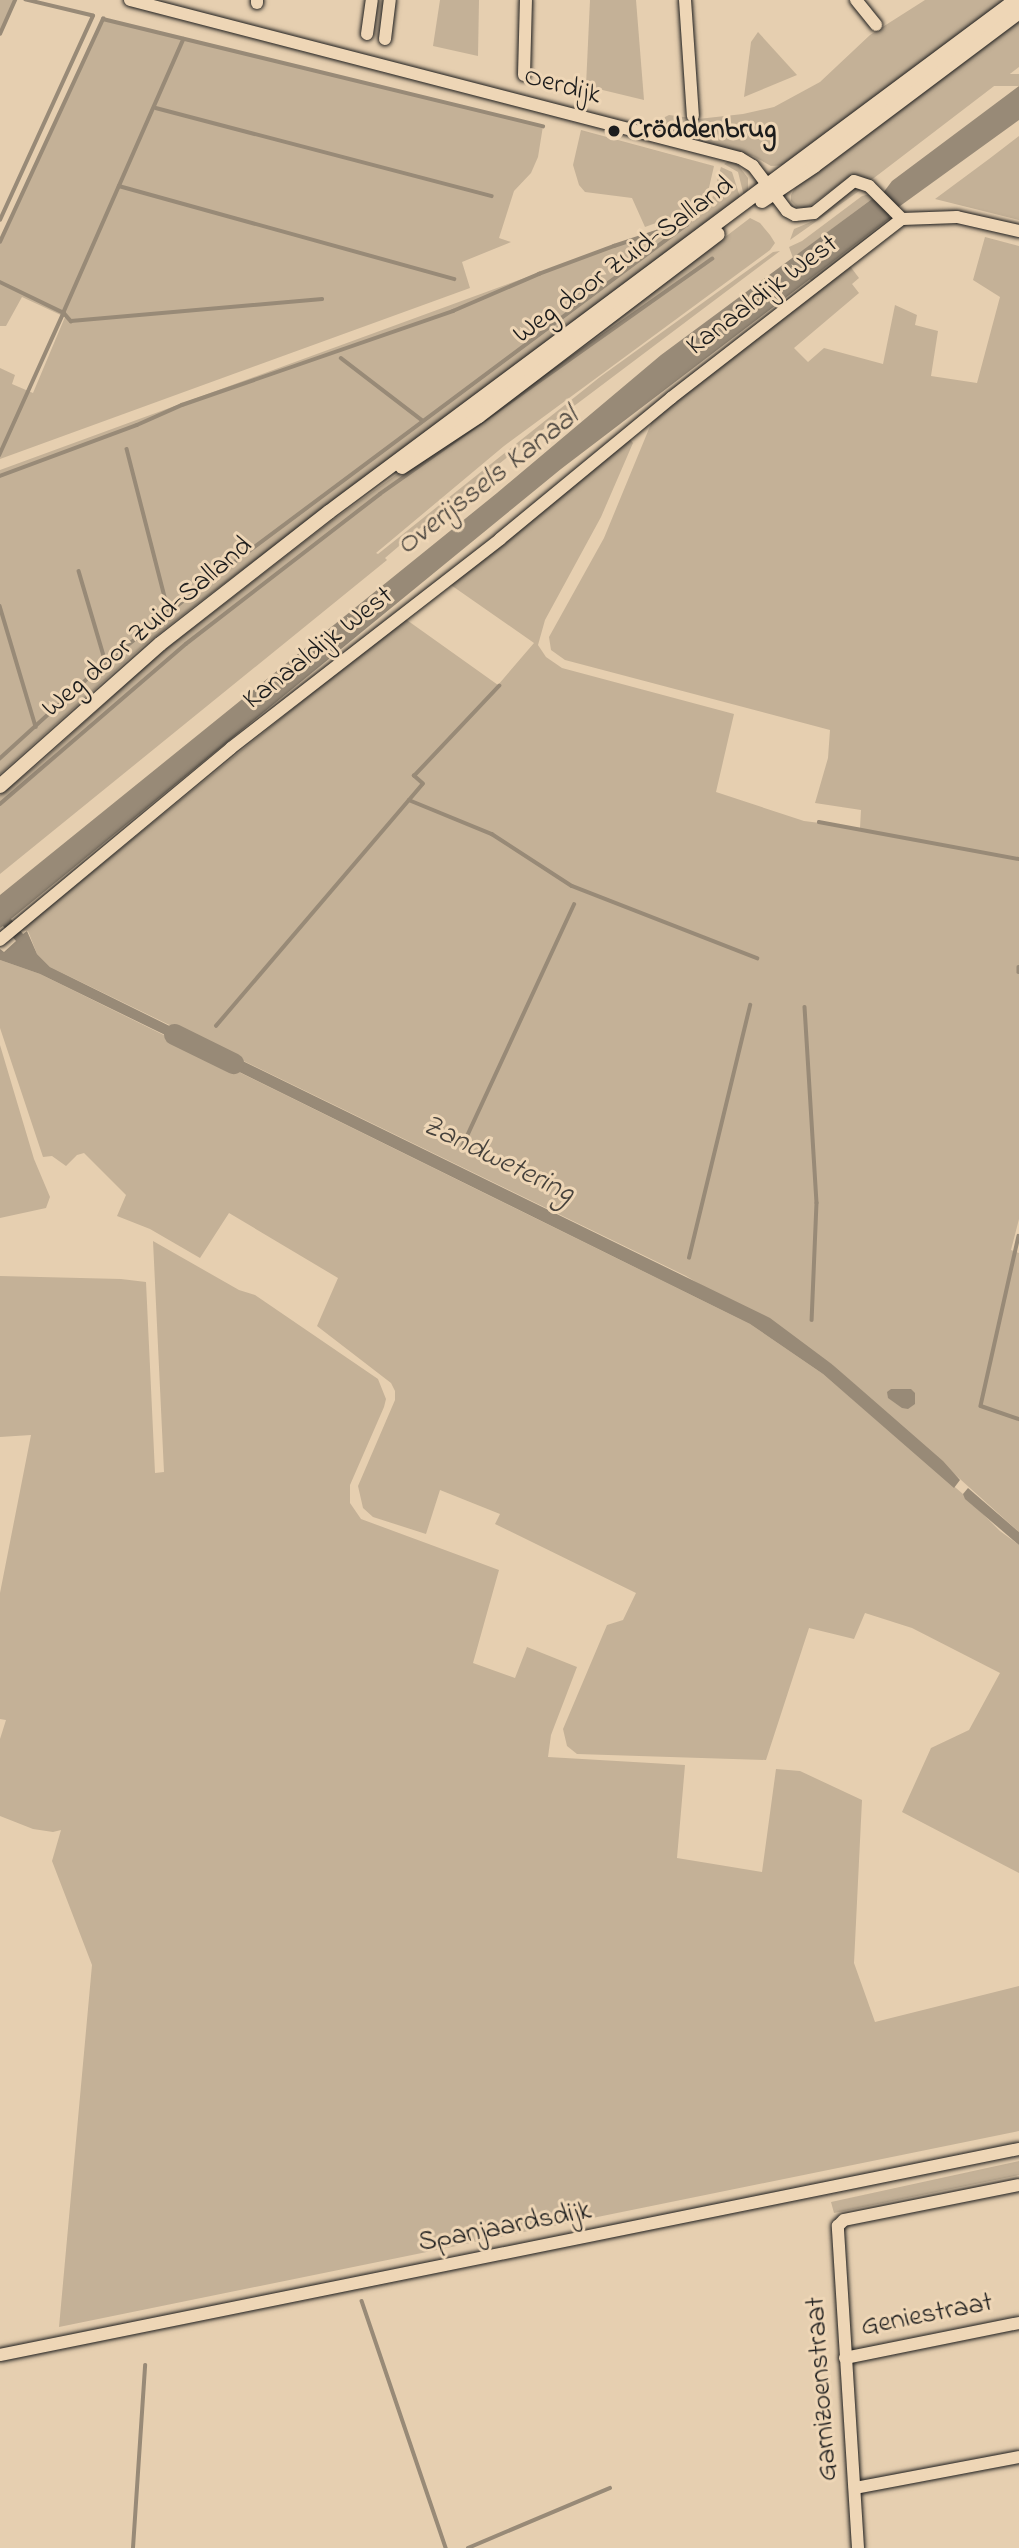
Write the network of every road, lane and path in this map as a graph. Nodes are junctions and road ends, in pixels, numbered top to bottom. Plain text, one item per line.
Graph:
1 (130, 0) edge
2 (372, 0) edge
3 (390, 0) edge
4 (526, 0) edge
5 (685, 0) edge
6 (856, 0) edge
7 (1016, 0) edge
8 (1019, 12) edge
9 (876, 25) dead end
10 (367, 34) dead end
11 (385, 39) dead end
12 (524, 75) dead end
13 (693, 116) dead end
14 (770, 190) junction
15 (898, 216) junction
16 (1019, 231) edge
17 (0, 786) edge
18 (4, 937) edge
19 (1019, 2149) edge
20 (1019, 2185) edge
21 (1019, 2323) edge
22 (0, 2355) edge
23 (845, 2358) junction
24 (1019, 2457) edge
25 (855, 2488) junction
26 (858, 2548) edge

1 - 14 street, Oerdijk
2 - 10 street
3 - 11 street
4 - 12 street
5 - 13 street
6 - 9 street
7 - 14 main road, Weg door Zuid-Salland
8 - 14 main road, Weg door Zuid-Salland
14 - 15 street, Oerdijk
14 - 17 main road, Weg door Zuid-Salland
15 - 16 street
15 - 18 street, Kanaaldijk West
19 - 22 street, Spanjaardsdijk
20 - 23 street, Garnizoenstraat
21 - 23 street, Geniestraat
23 - 25 street, Garnizoenstraat
24 - 25 street
25 - 26 street, Garnizoenstraat

